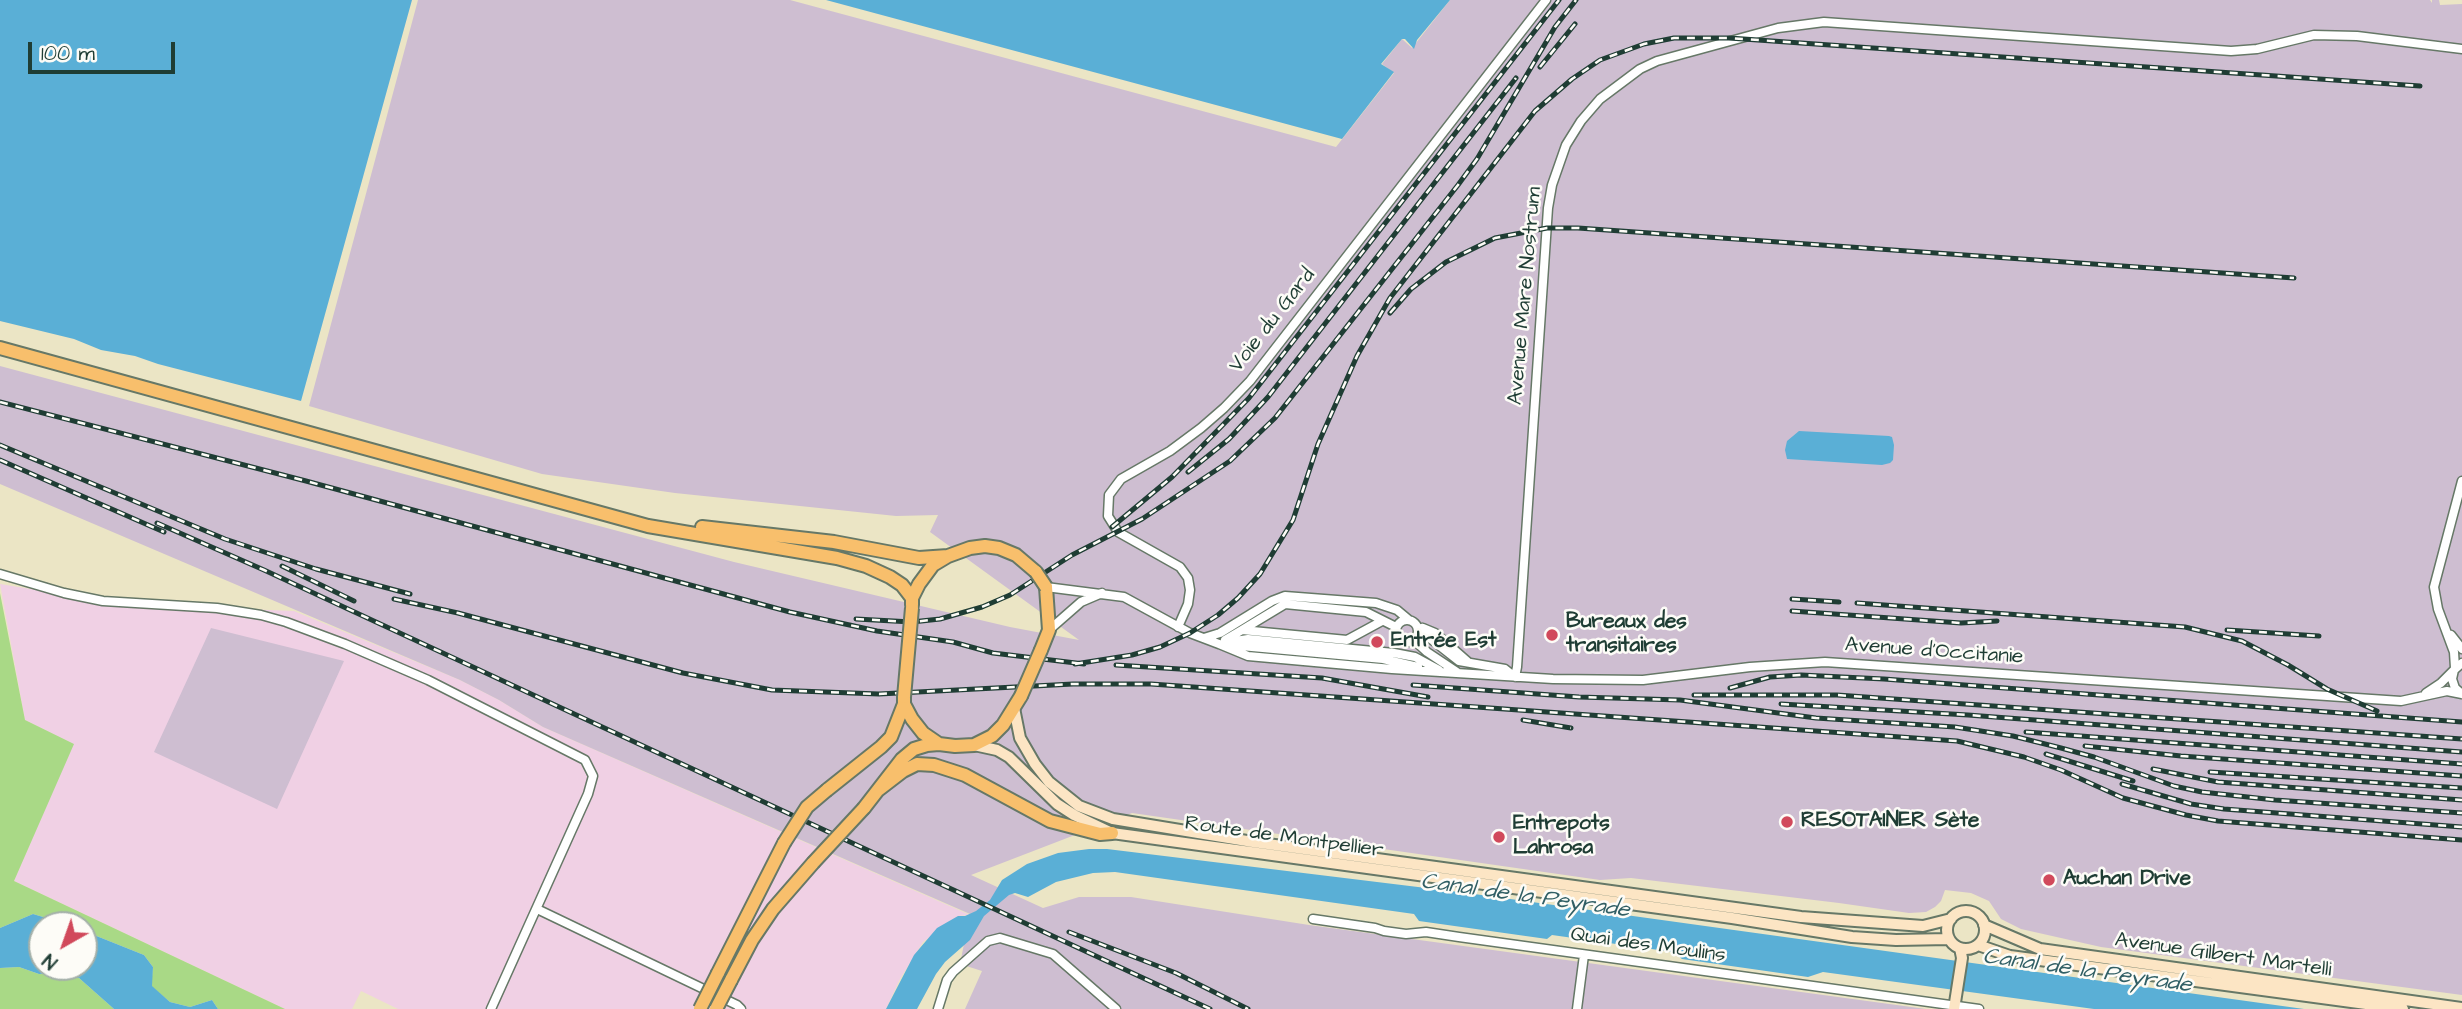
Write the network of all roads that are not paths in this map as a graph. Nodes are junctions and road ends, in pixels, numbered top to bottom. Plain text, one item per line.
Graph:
1 (1546, 0) edge
2 (2462, 49) edge
3 (0, 348) edge
4 (2462, 481) edge
5 (613, 515) junction
6 (947, 556) junction
7 (0, 574) edge
8 (1046, 587) junction
9 (1102, 593) junction
10 (912, 603) junction
11 (1409, 620) junction
12 (1382, 621) junction
13 (1178, 626) junction
14 (2445, 626) junction
15 (1396, 627) junction
16 (1420, 627) junction
17 (1049, 629) junction
18 (1242, 630) junction
19 (1203, 639) junction
20 (1415, 640) junction
21 (1219, 644) junction
22 (2462, 649) edge
23 (2457, 667) edge
24 (1442, 671) junction
25 (1460, 674) junction
26 (1515, 677) junction
27 (2462, 694) edge
28 (2423, 695) junction
29 (904, 701) junction
30 (1014, 708) junction
31 (939, 744) junction
32 (974, 745) junction
33 (877, 791) junction
34 (1112, 833) junction
35 (537, 909) junction
36 (1313, 919) dead end
37 (1951, 919) junction
38 (1984, 925) junction
39 (1949, 939) junction
40 (1967, 950) junction
41 (1584, 955) junction
42 (1956, 1003) edge
43 (2462, 1008) edge
44 (491, 1009) edge
45 (700, 1009) edge
46 (716, 1009) edge
47 (741, 1009) edge
48 (938, 1009) edge
49 (1116, 1009) edge
50 (1577, 1009) edge
51 (1979, 1009) edge
52 (2403, 1009) edge

1 - 13 street, Voie du Gard
2 - 26 street, Avenue Mare Nostrum
3 - 5 main road
4 - 14 street
5 - 6 main road
5 - 10 main road
6 - 8 main road, bridge
6 - 10 main road
7 - 35 street
8 - 9 street, Avenue d'Occitanie
8 - 17 main road
9 - 13 street, Avenue d'Occitanie
9 - 17 street
10 - 29 main road, bridge
11 - 15 street
11 - 16 street
11 - 19 street
12 - 15 street
12 - 18 street
12 - 18 street
13 - 19 street, Avenue d'Occitanie
14 - 22 street
14 - 23 street
15 - 20 street
16 - 20 street
16 - 26 street
17 - 30 main road, bridge
18 - 21 street
19 - 21 street, Avenue d'Occitanie
20 - 25 street
21 - 24 street, Avenue d'Occitanie
21 - 24 street, Avenue d'Occitanie
23 - 27 street, Avenue d'Occitanie
23 - 28 street, Avenue d'Occitanie
24 - 25 street, Avenue d'Occitanie
25 - 26 street, Avenue d'Occitanie
26 - 28 street, Avenue d'Occitanie
27 - 28 street, Avenue d'Occitanie
29 - 31 main road
29 - 45 main road, bridge
30 - 32 main road
30 - 37 main road, Route de Montpellier
31 - 32 main road
31 - 33 main road
32 - 34 main road, Route de Montpellier
33 - 34 main road
33 - 46 main road, bridge
34 - 39 main road, Route de Montpellier
35 - 44 street
35 - 47 street
36 - 41 street, Quai des Moulins
37 - 38 main road
37 - 39 main road
38 - 40 main road
38 - 43 main road, Avenue Gilbert Martelli
39 - 40 main road
40 - 42 main road
40 - 52 main road, Avenue Gilbert Martelli
41 - 42 street, Quai des Moulins
41 - 50 street
42 - 51 street, Quai des Moulins
48 - 49 street

